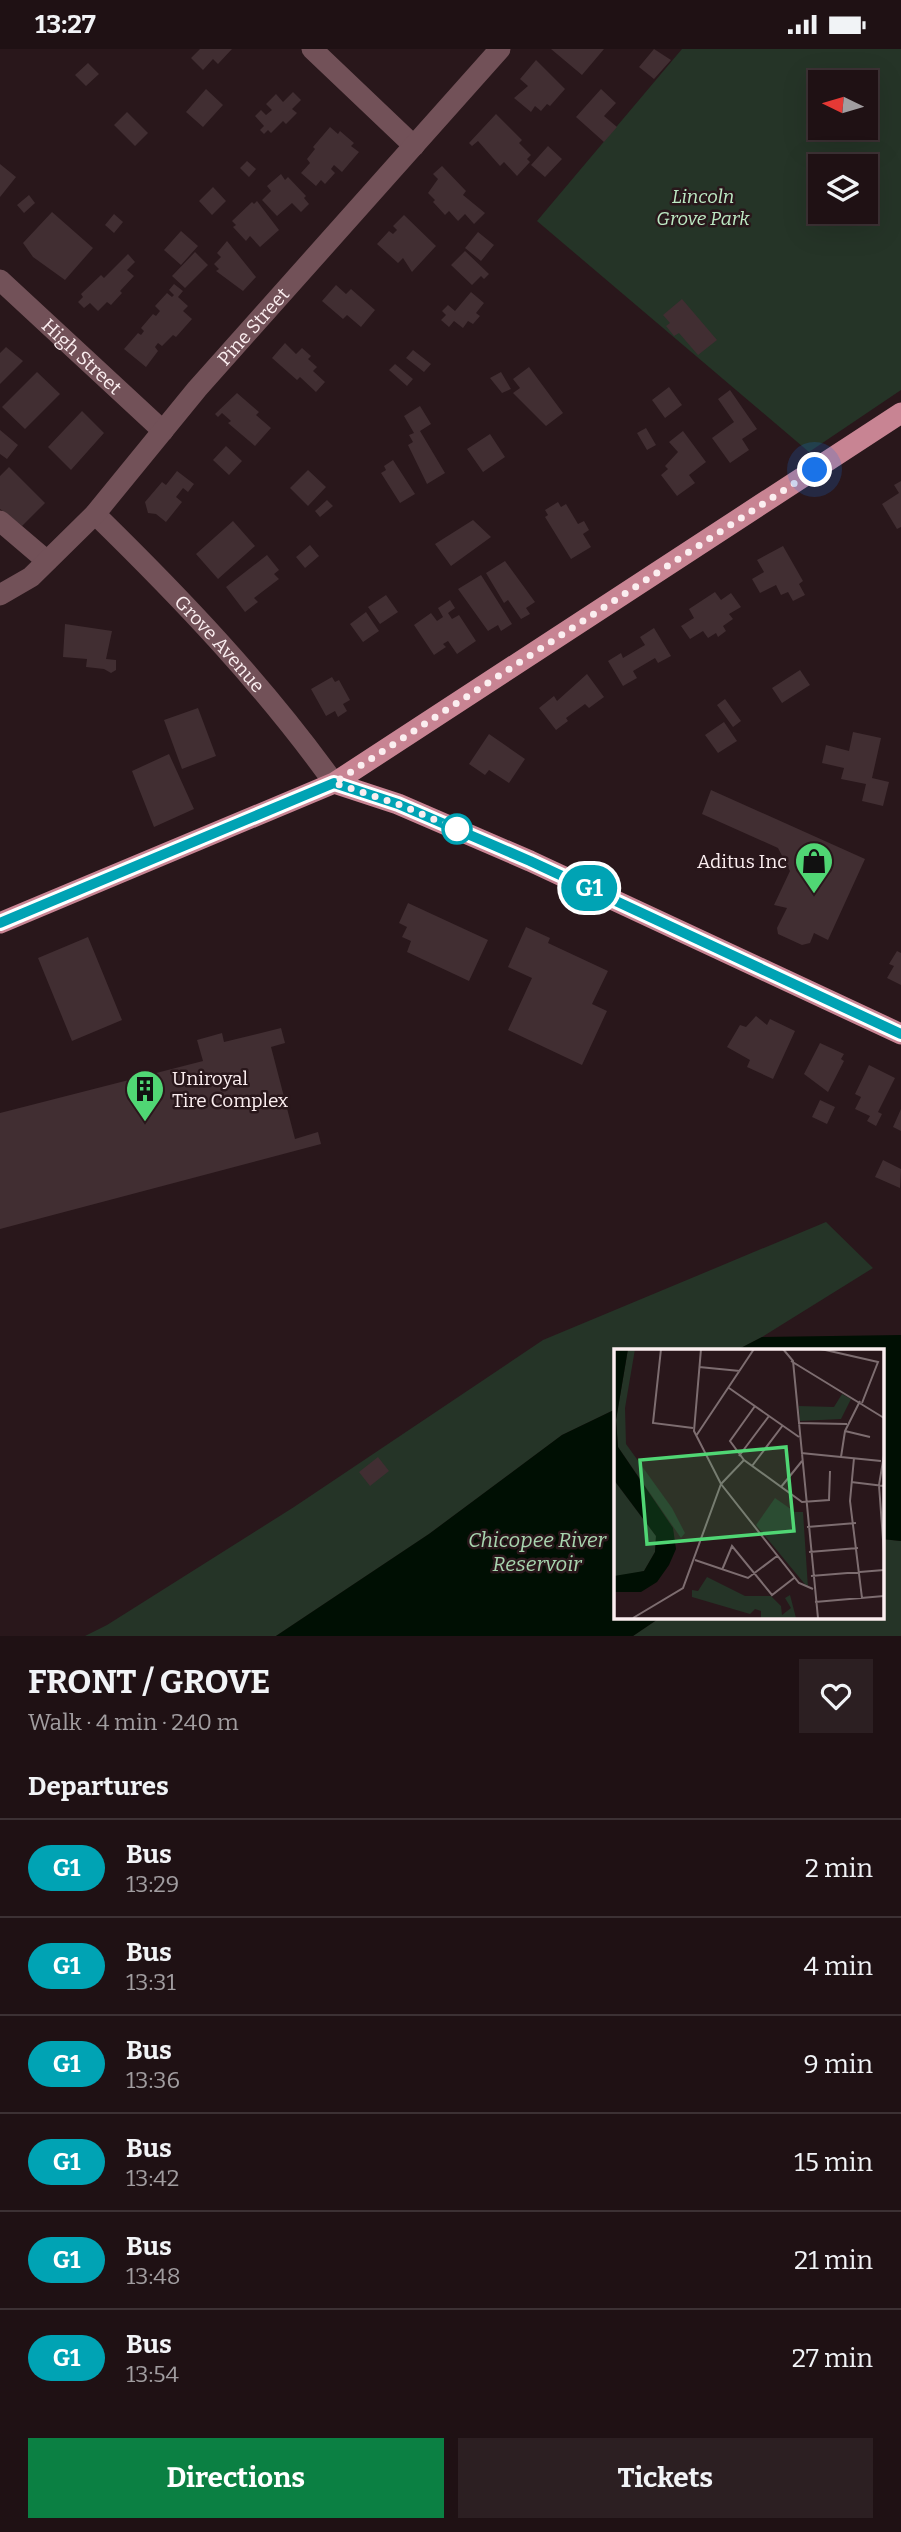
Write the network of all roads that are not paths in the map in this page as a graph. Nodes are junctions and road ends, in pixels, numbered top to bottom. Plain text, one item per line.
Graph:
1 (312, 49) edge
2 (500, 49) edge
3 (414, 146) junction
4 (0, 280) edge
5 (901, 413) edge
6 (163, 431) junction
7 (95, 514) junction
8 (0, 521) edge
9 (47, 561) junction
10 (0, 595) edge
11 (334, 783) junction
12 (0, 923) edge
13 (901, 1034) edge

1 - 3 street
2 - 3 street, Pine Street
3 - 6 street, Pine Street
4 - 6 street, High Street
5 - 11 main road
6 - 7 street, Pine Street
7 - 9 street, Pine Street
7 - 11 street, Grove Avenue
8 - 9 street
9 - 10 street, Pine Street
11 - 12 main road
11 - 13 main road

